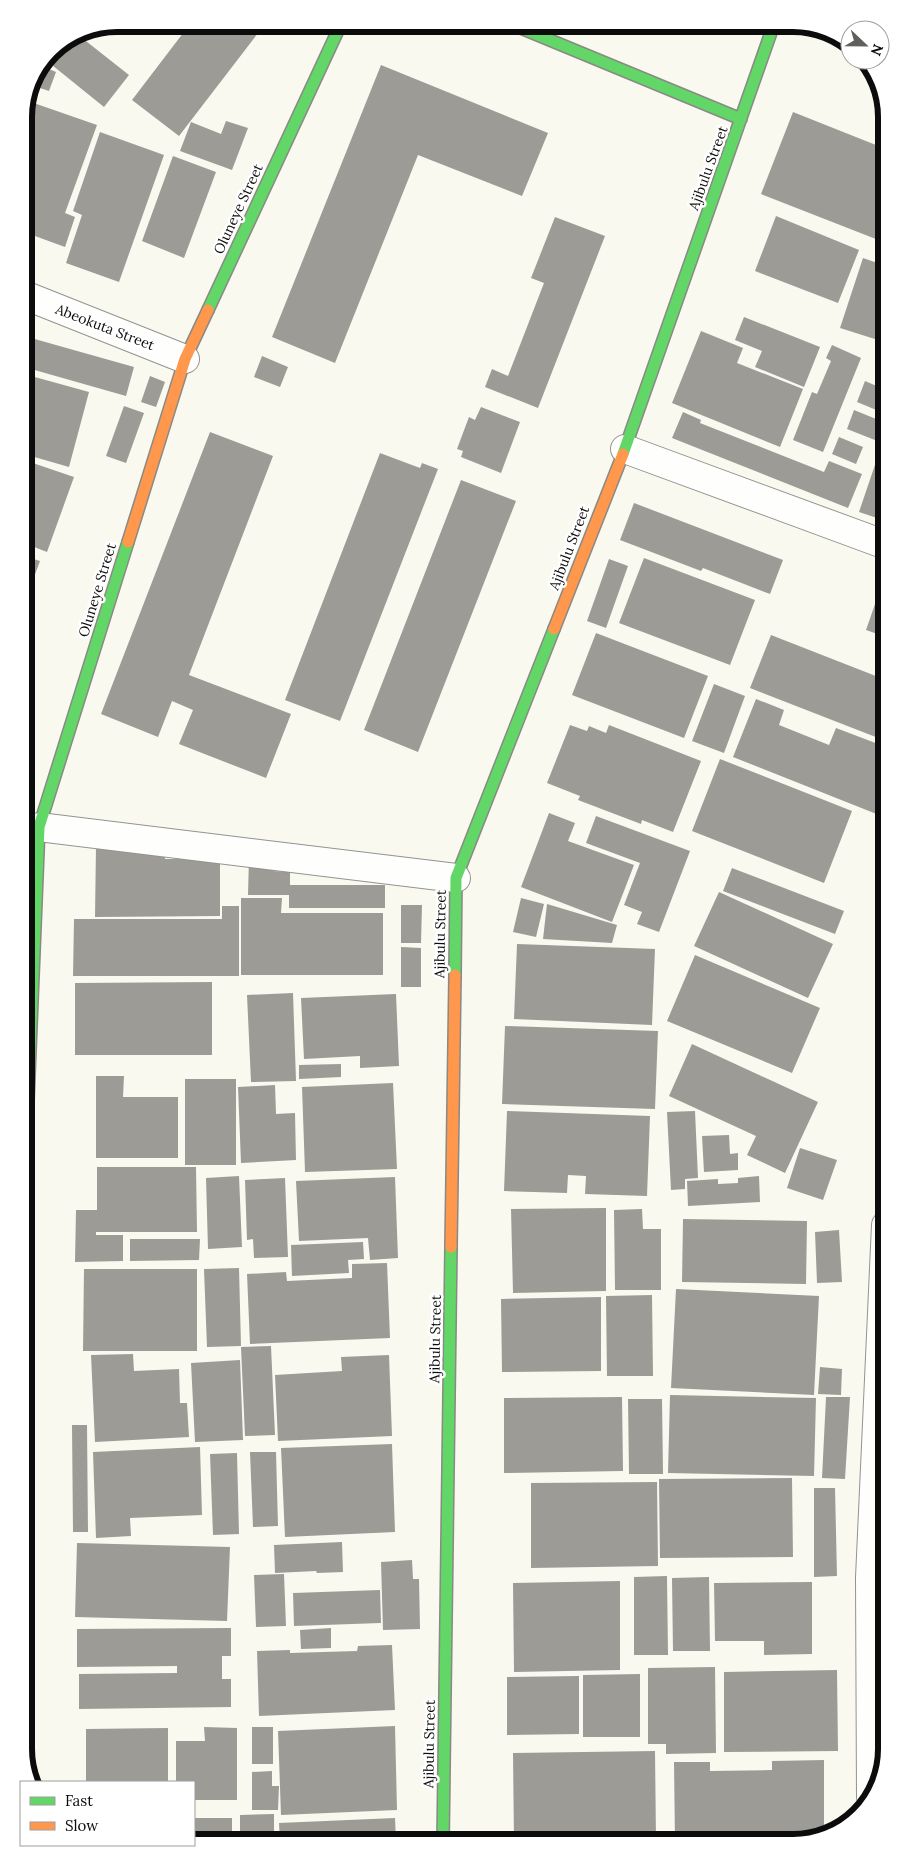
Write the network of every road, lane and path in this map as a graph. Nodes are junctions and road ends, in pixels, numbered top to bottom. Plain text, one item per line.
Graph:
1 (337, 32) edge
2 (532, 33) edge
3 (771, 33) edge
4 (741, 119) junction
5 (33, 299) edge
6 (185, 359) junction
7 (624, 448) junction
8 (878, 542) edge
9 (39, 827) junction
10 (456, 878) junction
11 (32, 990) edge
12 (878, 1578) edge
13 (873, 1777) edge
14 (443, 1833) edge

1 - 6 street, Oluneye Street
2 - 4 street
3 - 4 street, Ajibulu Street
4 - 7 street, Ajibulu Street
5 - 6 street, Abeokuta Street
6 - 9 street, Oluneye Street
7 - 8 street
7 - 10 street, Ajibulu Street
9 - 10 street
9 - 11 street, Oluneye Street
10 - 14 street, Ajibulu Street
12 - 13 street

